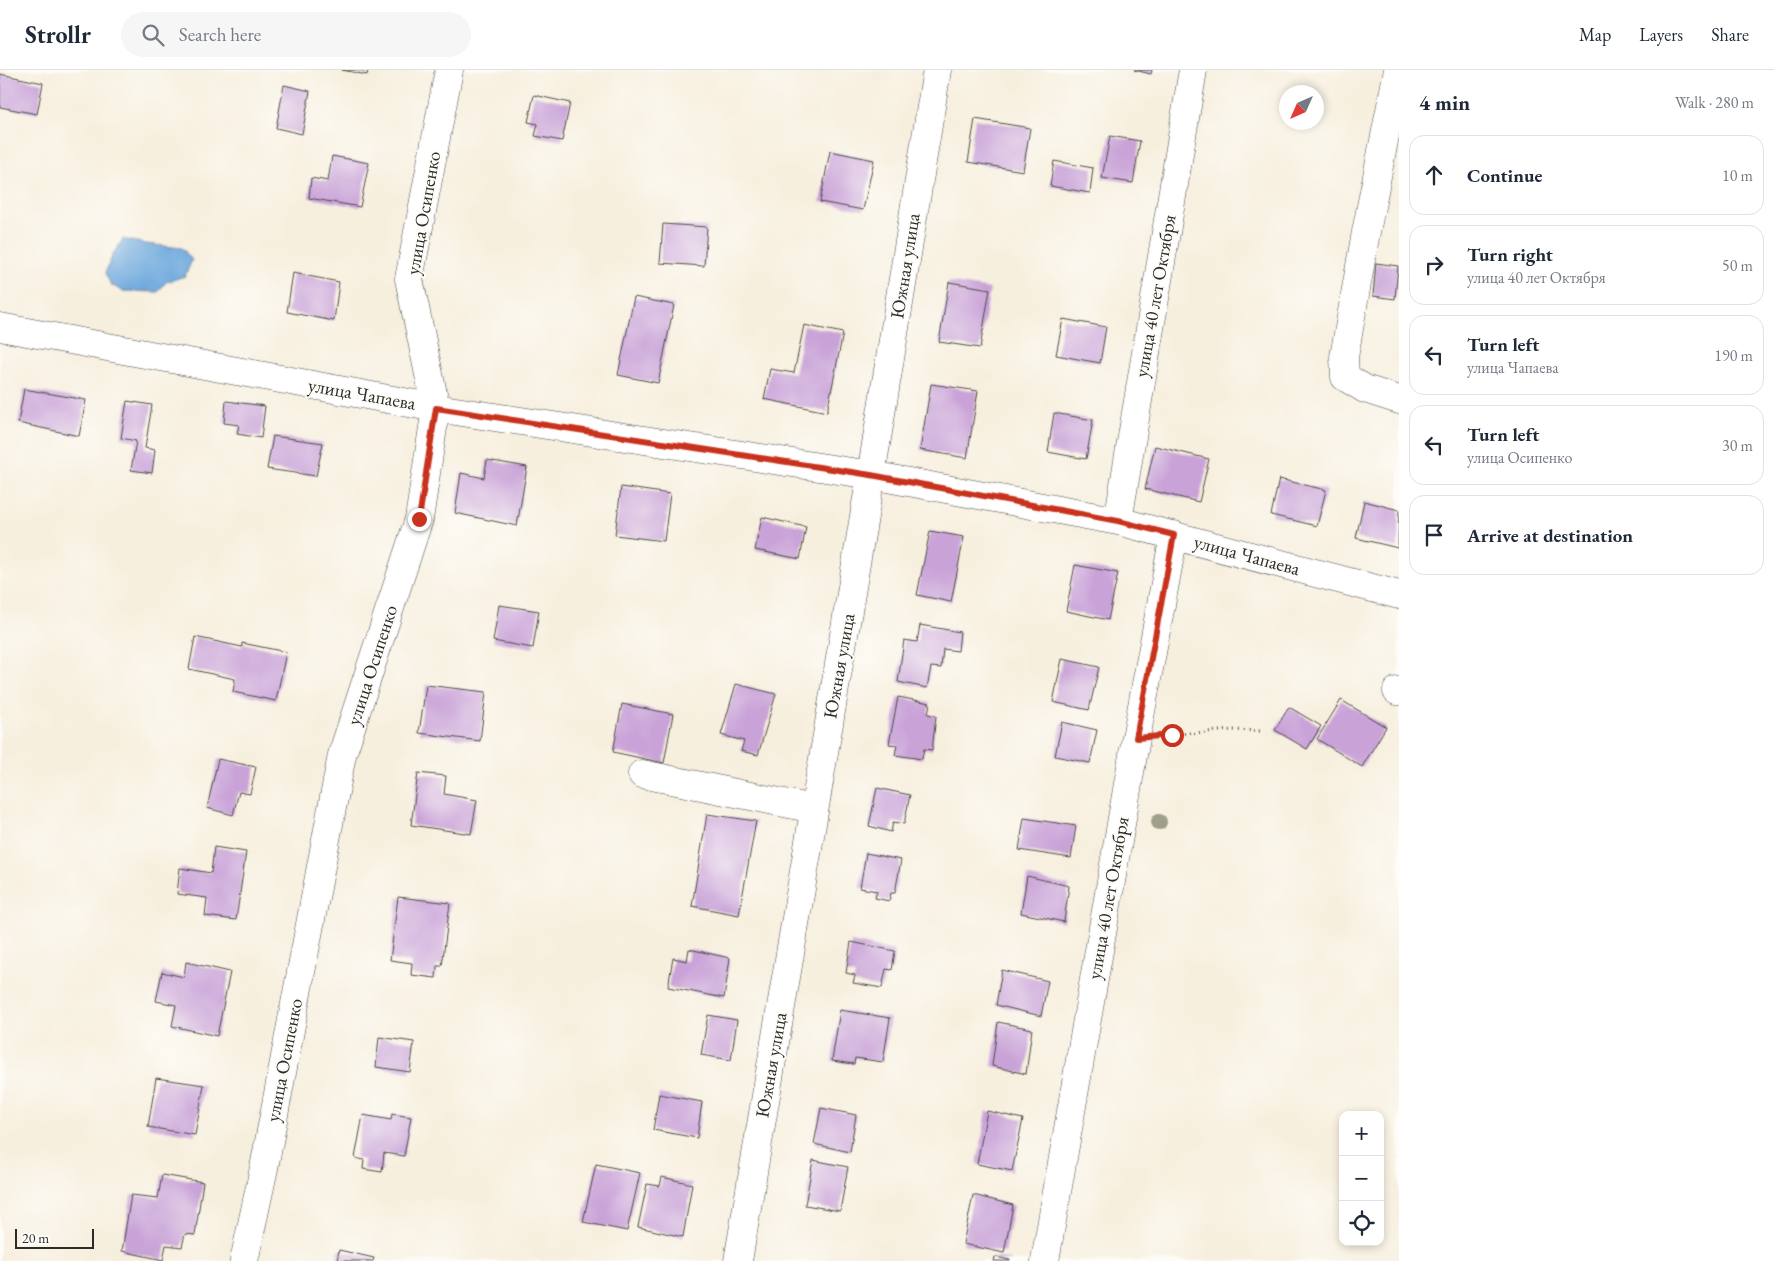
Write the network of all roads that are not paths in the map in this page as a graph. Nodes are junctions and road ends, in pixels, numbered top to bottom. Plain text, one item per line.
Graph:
1 (449, 70) edge
2 (937, 70) edge
3 (1193, 70) edge
4 (1398, 70) edge
5 (0, 327) edge
6 (1399, 400) edge
7 (436, 408) junction
8 (871, 475) junction
9 (1118, 521) junction
10 (1174, 535) junction
11 (1399, 595) edge
12 (642, 774) dead end
13 (814, 808) junction
14 (244, 1261) edge
15 (738, 1261) edge
16 (1045, 1261) edge

1 - 7 street, улица Осипенко
2 - 8 street, Южная улица
3 - 9 street, улица 40 лет Октября
4 - 6 street
5 - 7 street, улица Чапаева
7 - 8 street, улица Чапаева
7 - 14 street, улица Осипенко
8 - 9 street, улица Чапаева
8 - 13 street, Южная улица
9 - 10 street, улица Чапаева
10 - 11 street, улица Чапаева
10 - 16 street, улица 40 лет Октября
12 - 13 street
13 - 15 street, Южная улица

